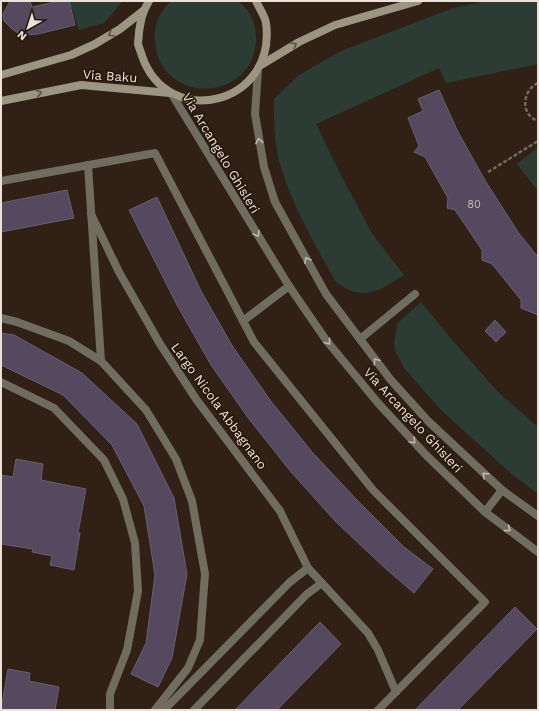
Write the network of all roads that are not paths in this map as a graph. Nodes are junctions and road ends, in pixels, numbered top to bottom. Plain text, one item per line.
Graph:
1 (149, 1) edge
2 (256, 1) edge
3 (418, 1) edge
4 (143, 11) junction
5 (260, 68) junction
6 (1, 75) edge
7 (171, 93) junction
8 (1, 101) edge
9 (88, 165) junction
10 (1, 181) edge
11 (91, 214) junction
12 (289, 286) junction
13 (415, 294) dead end
14 (1, 318) edge
15 (243, 321) junction
16 (360, 339) junction
17 (101, 361) junction
18 (1, 382) edge
19 (502, 490) junction
20 (485, 512) junction
21 (538, 516) edge
22 (538, 552) edge
23 (308, 568) junction
24 (322, 583) junction
25 (396, 692) junction
26 (110, 710) edge
27 (155, 710) edge
28 (164, 710) edge
29 (194, 710) edge
30 (378, 710) edge

1 - 4 main road
2 - 5 main road
5 -> 3 main road
4 -> 6 main road, Via Baku
4 - 7 main road
5 - 7 main road
16 -> 5 street, Via Arcangelo Ghisleri
8 -> 7 main road, Via Baku
7 -> 12 street, Via Arcangelo Ghisleri
9 - 10 street
9 - 11 street
9 - 15 street
11 - 17 street
11 - 23 street, Largo Nicola Abbagnano
12 - 15 street
12 -> 20 street, Via Arcangelo Ghisleri
13 - 16 street
14 - 17 street
15 - 25 street
19 -> 16 street, Via Arcangelo Ghisleri
17 - 27 street
18 - 26 street
19 - 20 street
19 - 21 street, Via Arcangelo Ghisleri
20 -> 22 street, Via Arcangelo Ghisleri
23 - 24 street, Largo Nicola Abbagnano
23 - 28 street
24 - 25 street, Largo Nicola Abbagnano
24 - 29 street
25 - 30 street

